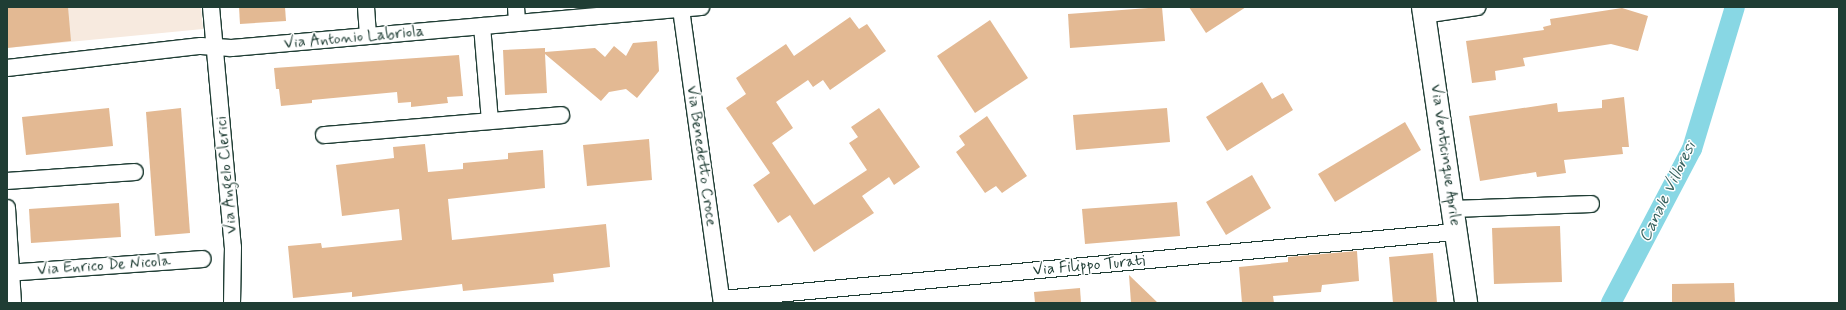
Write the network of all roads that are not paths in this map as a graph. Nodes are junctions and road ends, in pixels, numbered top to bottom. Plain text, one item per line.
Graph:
1 (211, 7) edge
2 (366, 7) edge
3 (701, 7) edge
4 (1477, 7) edge
5 (681, 9) junction
6 (1423, 11) edge
7 (516, 15) edge
8 (482, 26) junction
9 (368, 36) junction
10 (215, 48) junction
11 (7, 68) edge
12 (561, 115) dead end
13 (490, 121) junction
14 (324, 135) dead end
15 (135, 172) dead end
16 (7, 181) edge
17 (1591, 204) dead end
18 (7, 208) edge
19 (1453, 209) junction
20 (1456, 232) junction
21 (202, 259) dead end
22 (9, 273) edge
23 (722, 301) edge
24 (13, 303) edge
25 (232, 303) edge
26 (1466, 303) edge

1 - 10 street, Via Angelo Clerici
2 - 9 street
3 - 5 street, Via Antonio Labriola
4 - 6 street
5 - 7 street, Via Antonio Labriola
5 - 23 street, Via Benedetto Croce
6 - 19 street, Via Venticinque Aprile
7 - 8 street, Via Antonio Labriola
8 - 9 street, Via Antonio Labriola
8 - 13 street
9 - 10 street, Via Antonio Labriola
10 - 11 street, Via Antonio Labriola
10 - 25 street, Via Angelo Clerici
12 - 13 street
13 - 14 street
15 - 16 street
17 - 19 street
18 - 22 street
19 - 20 street, Via Venticinque Aprile
20 - 23 street, Via Filippo Turati
20 - 26 street, Via Venticinque Aprile
21 - 22 street, Via Enrico De Nicola
22 - 24 street

